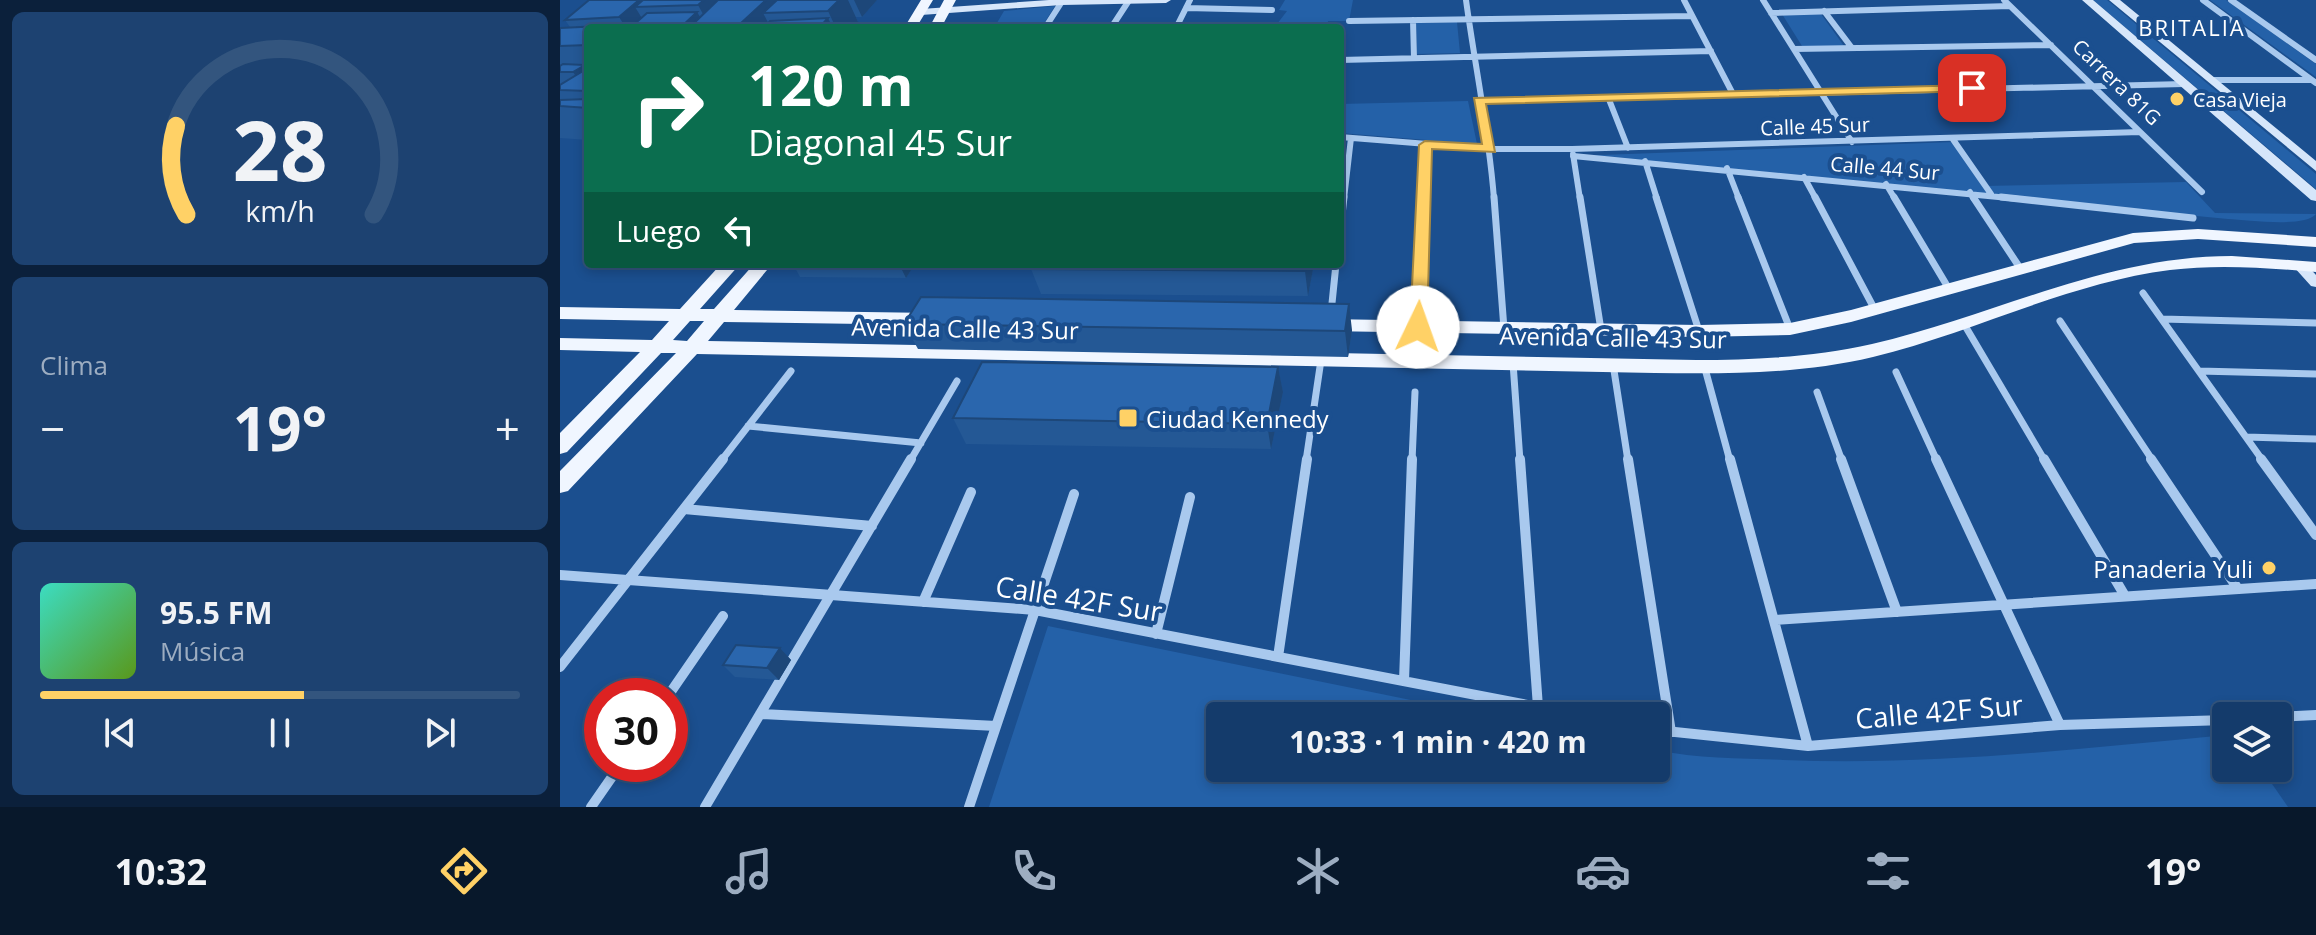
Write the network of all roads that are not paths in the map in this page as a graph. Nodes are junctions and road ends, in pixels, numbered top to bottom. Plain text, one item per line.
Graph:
1 (1166, 0) edge
2 (1190, 0) edge
3 (1466, 0) edge
4 (1684, 0) edge
5 (1763, 0) edge
6 (2004, 0) edge
7 (2087, 0) edge
8 (2114, 0) edge
9 (2203, 0) edge
10 (2231, 0) edge
11 (1063, 1) edge
12 (1134, 1) edge
13 (948, 5) edge
14 (924, 6) edge
15 (2010, 6) junction
16 (1186, 8) junction
17 (1272, 10) dead end
18 (1824, 11) junction
19 (1771, 13) junction
20 (1692, 16) junction
21 (1469, 19) junction
22 (1413, 20) junction
23 (1349, 21) dead end
24 (913, 24) edge
25 (937, 24) edge
26 (1048, 24) edge
27 (1114, 24) edge
28 (1178, 24) edge
29 (2051, 45) junction
30 (1852, 48) junction
31 (1794, 49) junction
32 (1711, 51) junction
33 (1473, 57) junction
34 (1414, 58) junction
35 (2315, 59) edge
36 (1344, 60) edge
37 (2214, 80) junction
38 (2314, 81) edge
39 (2184, 84) junction
40 (2092, 86) junction
41 (1821, 92) junction
42 (1733, 94) junction
43 (1608, 97) junction
44 (1479, 101) junction
45 (2140, 132) junction
46 (1344, 137) edge
47 (1351, 138) junction
48 (1952, 138) junction
49 (1852, 142) junction
50 (1425, 145) junction
51 (1628, 148) junction
52 (1490, 149) junction
53 (1573, 153) junction
54 (1645, 161) junction
55 (2316, 167) edge
56 (1727, 168) junction
57 (1804, 177) junction
58 (1886, 184) junction
59 (1970, 192) junction
60 (2202, 192) dead end
61 (1992, 195) junction
62 (2316, 197) edge
63 (1344, 198) edge
64 (2193, 218) dead end
65 (2316, 242) edge
66 (2308, 267) edge
67 (727, 268) edge
68 (760, 268) edge
69 (1336, 268) edge
70 (2020, 268) junction
71 (2316, 283) edge
72 (1949, 289) junction
73 (2143, 293) dead end
74 (1875, 310) junction
75 (560, 313) edge
76 (685, 315) junction
77 (720, 315) junction
78 (945, 319) edge
79 (2162, 319) junction
80 (2060, 321) dead end
81 (2316, 323) edge
82 (1964, 324) junction
83 (1300, 325) edge
84 (1330, 325) junction
85 (1418, 327) junction
86 (1504, 329) junction
87 (1790, 329) junction
88 (1601, 330) junction
89 (1699, 331) junction
90 (560, 344) edge
91 (656, 347) junction
92 (692, 348) junction
93 (1321, 360) junction
94 (1513, 362) junction
95 (1613, 363) junction
96 (1704, 365) junction
97 (791, 371) dead end
98 (2199, 371) junction
99 (1896, 372) dead end
100 (2316, 374) edge
101 (957, 381) dead end
102 (1415, 392) dead end
103 (1817, 392) dead end
104 (748, 426) junction
105 (2246, 437) junction
106 (2316, 439) edge
107 (921, 443) junction
108 (560, 446) edge
109 (560, 485) edge
110 (971, 492) dead end
111 (1074, 494) dead end
112 (1190, 497) dead end
113 (684, 509) junction
114 (2312, 524) edge
115 (872, 526) junction
116 (2316, 535) edge
117 (560, 575) edge
118 (628, 580) junction
119 (2316, 584) edge
120 (2238, 589) junction
121 (831, 595) junction
122 (2125, 596) junction
123 (923, 602) junction
124 (2004, 605) junction
125 (1035, 610) junction
126 (1897, 612) junction
127 (723, 616) dead end
128 (1774, 620) junction
129 (1156, 634) junction
130 (1278, 657) junction
131 (560, 667) edge
132 (680, 678) edge
133 (1404, 681) junction
134 (1512, 702) edge
135 (1538, 702) edge
136 (760, 714) junction
137 (2316, 715) edge
138 (2292, 716) edge
139 (2212, 720) edge
140 (2060, 725) junction
141 (996, 726) junction
142 (1671, 732) joint
143 (1808, 746) junction
144 (608, 782) edge
145 (591, 807) edge
146 (705, 807) edge
147 (969, 807) edge

1 - 12 street
2 - 16 street
3 - 21 street
4 - 20 street
5 - 19 street
6 - 15 street, Carrera 81G
7 - 39 street
8 - 37 street
9 - 38 street
10 - 35 street
11 - 12 street
11 - 13 street
11 - 26 street
12 - 27 street
13 - 14 street
13 - 25 main road
14 - 24 main road
15 - 18 street
15 - 29 street, Carrera 81G
16 - 17 street
16 - 28 street
18 - 19 street
18 - 30 street
19 - 31 street
20 - 21 street
20 - 32 street
21 - 22 street
21 - 33 street
22 - 23 street
22 - 34 street
29 - 30 street
29 - 40 street, Carrera 81G
30 - 31 street
31 - 41 street
32 - 33 street
32 - 42 street
33 - 34 street
33 - 44 street
34 - 36 street
37 - 38 street
37 - 55 street
39 - 40 street
39 - 62 street
40 - 41 street
40 - 45 street, Carrera 81G
41 - 42 street
41 - 49 street
42 - 43 street
43 - 44 street
43 - 51 street
44 - 52 street
45 - 48 street, Calle 45 Sur
45 - 60 street, Carrera 81G
46 - 47 street, Calle 45 Sur
47 - 50 street, Calle 45 Sur
47 - 63 street
48 - 49 street, Calle 45 Sur
48 - 61 street
49 - 51 street, Calle 45 Sur
50 - 52 street, Calle 45 Sur
50 - 85 street
51 - 53 street, Calle 45 Sur
52 - 53 street, Calle 45 Sur
52 - 86 street
53 - 54 street, Calle 44 Sur
53 - 88 street
54 - 56 street, Calle 44 Sur
54 - 89 street
56 - 57 street, Calle 44 Sur
56 - 87 street
57 - 58 street, Calle 44 Sur
57 - 74 street
58 - 59 street, Calle 44 Sur
58 - 72 street
59 - 61 street, Calle 44 Sur
59 - 70 street
61 - 64 street, Calle 44 Sur
65 - 70 main road, Avenida Calle 43 Sur
66 - 71 street
66 - 82 main road, Avenida Calle 43 Sur
67 - 76 main road
68 - 77 main road
69 - 84 street
70 - 72 main road, Avenida Calle 43 Sur
72 - 74 main road, Avenida Calle 43 Sur
73 - 79 street
74 - 87 main road, Avenida Calle 43 Sur
75 - 76 main road, Avenida Calle 43 Sur
76 - 77 main road, Avenida Calle 43 Sur
76 - 91 main road
77 - 78 main road, Avenida Calle 43 Sur
77 - 92 main road
79 - 81 street
79 - 98 street
80 - 120 street
82 - 96 main road, Avenida Calle 43 Sur
82 - 122 street
83 - 84 main road, Avenida Calle 43 Sur
84 - 85 main road, Avenida Calle 43 Sur
85 - 86 main road, Avenida Calle 43 Sur
86 - 88 main road, Avenida Calle 43 Sur
87 - 89 main road, Avenida Calle 43 Sur
88 - 89 main road, Avenida Calle 43 Sur
90 - 91 main road, Avenida Calle 43 Sur
91 - 92 main road, Avenida Calle 43 Sur
91 - 108 main road
92 - 93 main road, Avenida Calle 43 Sur
92 - 109 main road
93 - 94 main road, Avenida Calle 43 Sur
93 - 130 street
94 - 95 main road, Avenida Calle 43 Sur
94 - 135 street
95 - 96 main road, Avenida Calle 43 Sur
95 - 142 street
96 - 128 street
97 - 104 street
98 - 100 street
98 - 105 street
99 - 124 street
101 - 107 street
102 - 133 street
103 - 126 street
104 - 107 street
104 - 113 street
105 - 106 street
105 - 114 street
107 - 115 street
110 - 123 street
111 - 125 street
112 - 129 street
113 - 115 street
113 - 118 street
114 - 116 street
115 - 121 street
117 - 118 street, Calle 42F Sur
118 - 121 street, Calle 42F Sur
118 - 131 street
119 - 120 street
120 - 122 street
121 - 123 street, Calle 42F Sur
121 - 136 street
122 - 124 street
123 - 125 street, Calle 42F Sur
124 - 126 street
124 - 140 street
125 - 129 street, Calle 42F Sur
125 - 141 street
126 - 128 street
127 - 132 street
128 - 143 street
129 - 130 street, Calle 42F Sur
130 - 133 street, Calle 42F Sur
133 - 134 street, Calle 42F Sur
136 - 141 street
136 - 146 street
137 - 138 street
139 - 140 street, Calle 42F Sur
140 - 143 street, Calle 42F Sur
141 - 147 street
142 - 143 street, Calle 42F Sur
144 - 145 street

